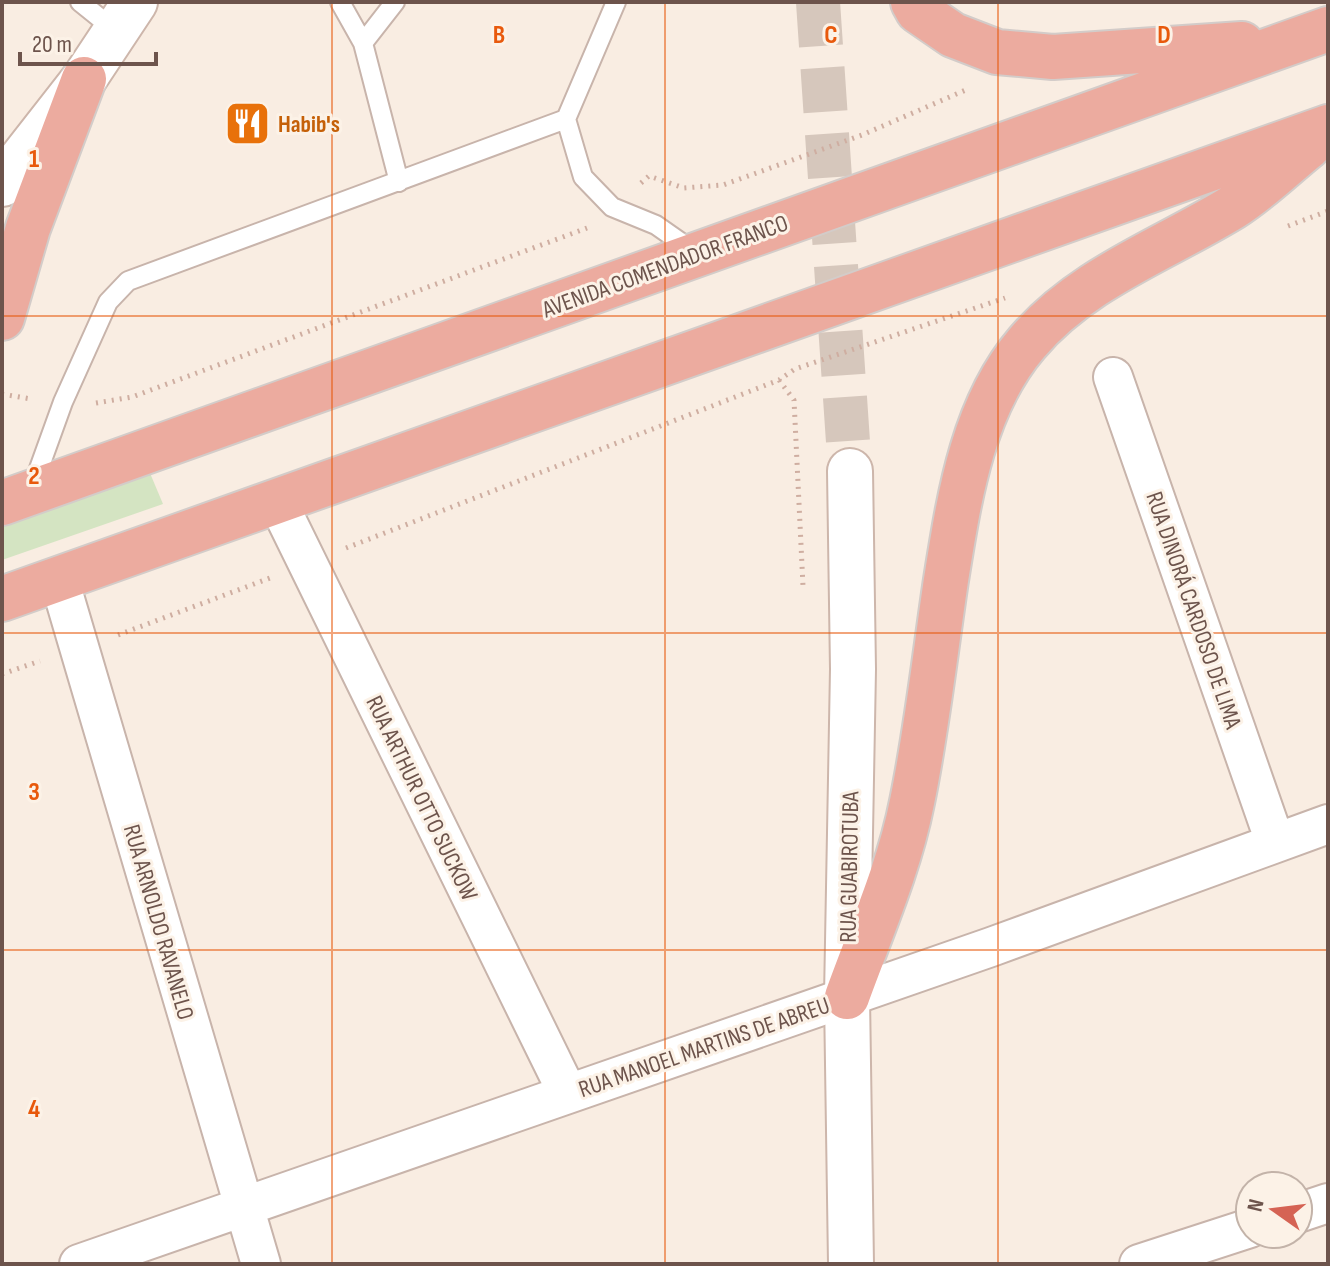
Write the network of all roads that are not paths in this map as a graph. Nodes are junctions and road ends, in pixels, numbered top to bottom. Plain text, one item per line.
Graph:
1 (80, 2) edge
2 (340, 2) edge
3 (395, 2) edge
4 (616, 2) edge
5 (913, 2) edge
6 (125, 16) edge
7 (1312, 35) edge
8 (363, 43) junction
9 (84, 79) junction
10 (566, 119) junction
11 (1328, 129) edge
12 (399, 182) junction
13 (2, 184) edge
14 (698, 255) junction
15 (2, 318) edge
16 (1113, 377) dead end
17 (850, 471) tunnel mouth
18 (16, 498) edge
19 (277, 501) junction
20 (59, 579) junction
21 (2, 599) edge
22 (1328, 824) edge
23 (1275, 842) junction
24 (847, 997) junction
25 (568, 1094) junction
26 (242, 1207) junction
27 (1234, 1233) edge
28 (79, 1264) edge
29 (261, 1264) edge
30 (851, 1264) edge
31 (1139, 1264) edge

1 - 6 lane
2 - 8 lane
3 - 8 lane
4 - 10 lane
5 - 7 highway
6 - 9 main road
7 - 14 highway, AVENIDA COMENDADOR FRANCO
8 - 12 lane
9 - 13 main road
9 - 15 highway
10 - 12 lane
10 - 14 lane
11 - 19 highway
11 - 24 highway
12 - 18 lane
14 - 18 highway, AVENIDA COMENDADOR FRANCO
16 - 23 street, RUA DINORÁ CARDOSO DE LIMA
17 - 24 main road, RUA GUABIROTUBA
19 - 20 highway
19 - 25 street, RUA ARTHUR OTTO SUCKOW
20 - 21 highway
20 - 26 street, RUA ARNOLDO RAVANELO
22 - 23 street, RUA MANOEL MARTINS DE ABREU
23 - 24 street, RUA MANOEL MARTINS DE ABREU
24 - 25 street, RUA MANOEL MARTINS DE ABREU
24 - 30 main road, RUA GUABIROTUBA
25 - 26 street, RUA MANOEL MARTINS DE ABREU
26 - 28 street, RUA MANOEL MARTINS DE ABREU
26 - 29 street, RUA ARNOLDO RAVANELO
27 - 31 street

